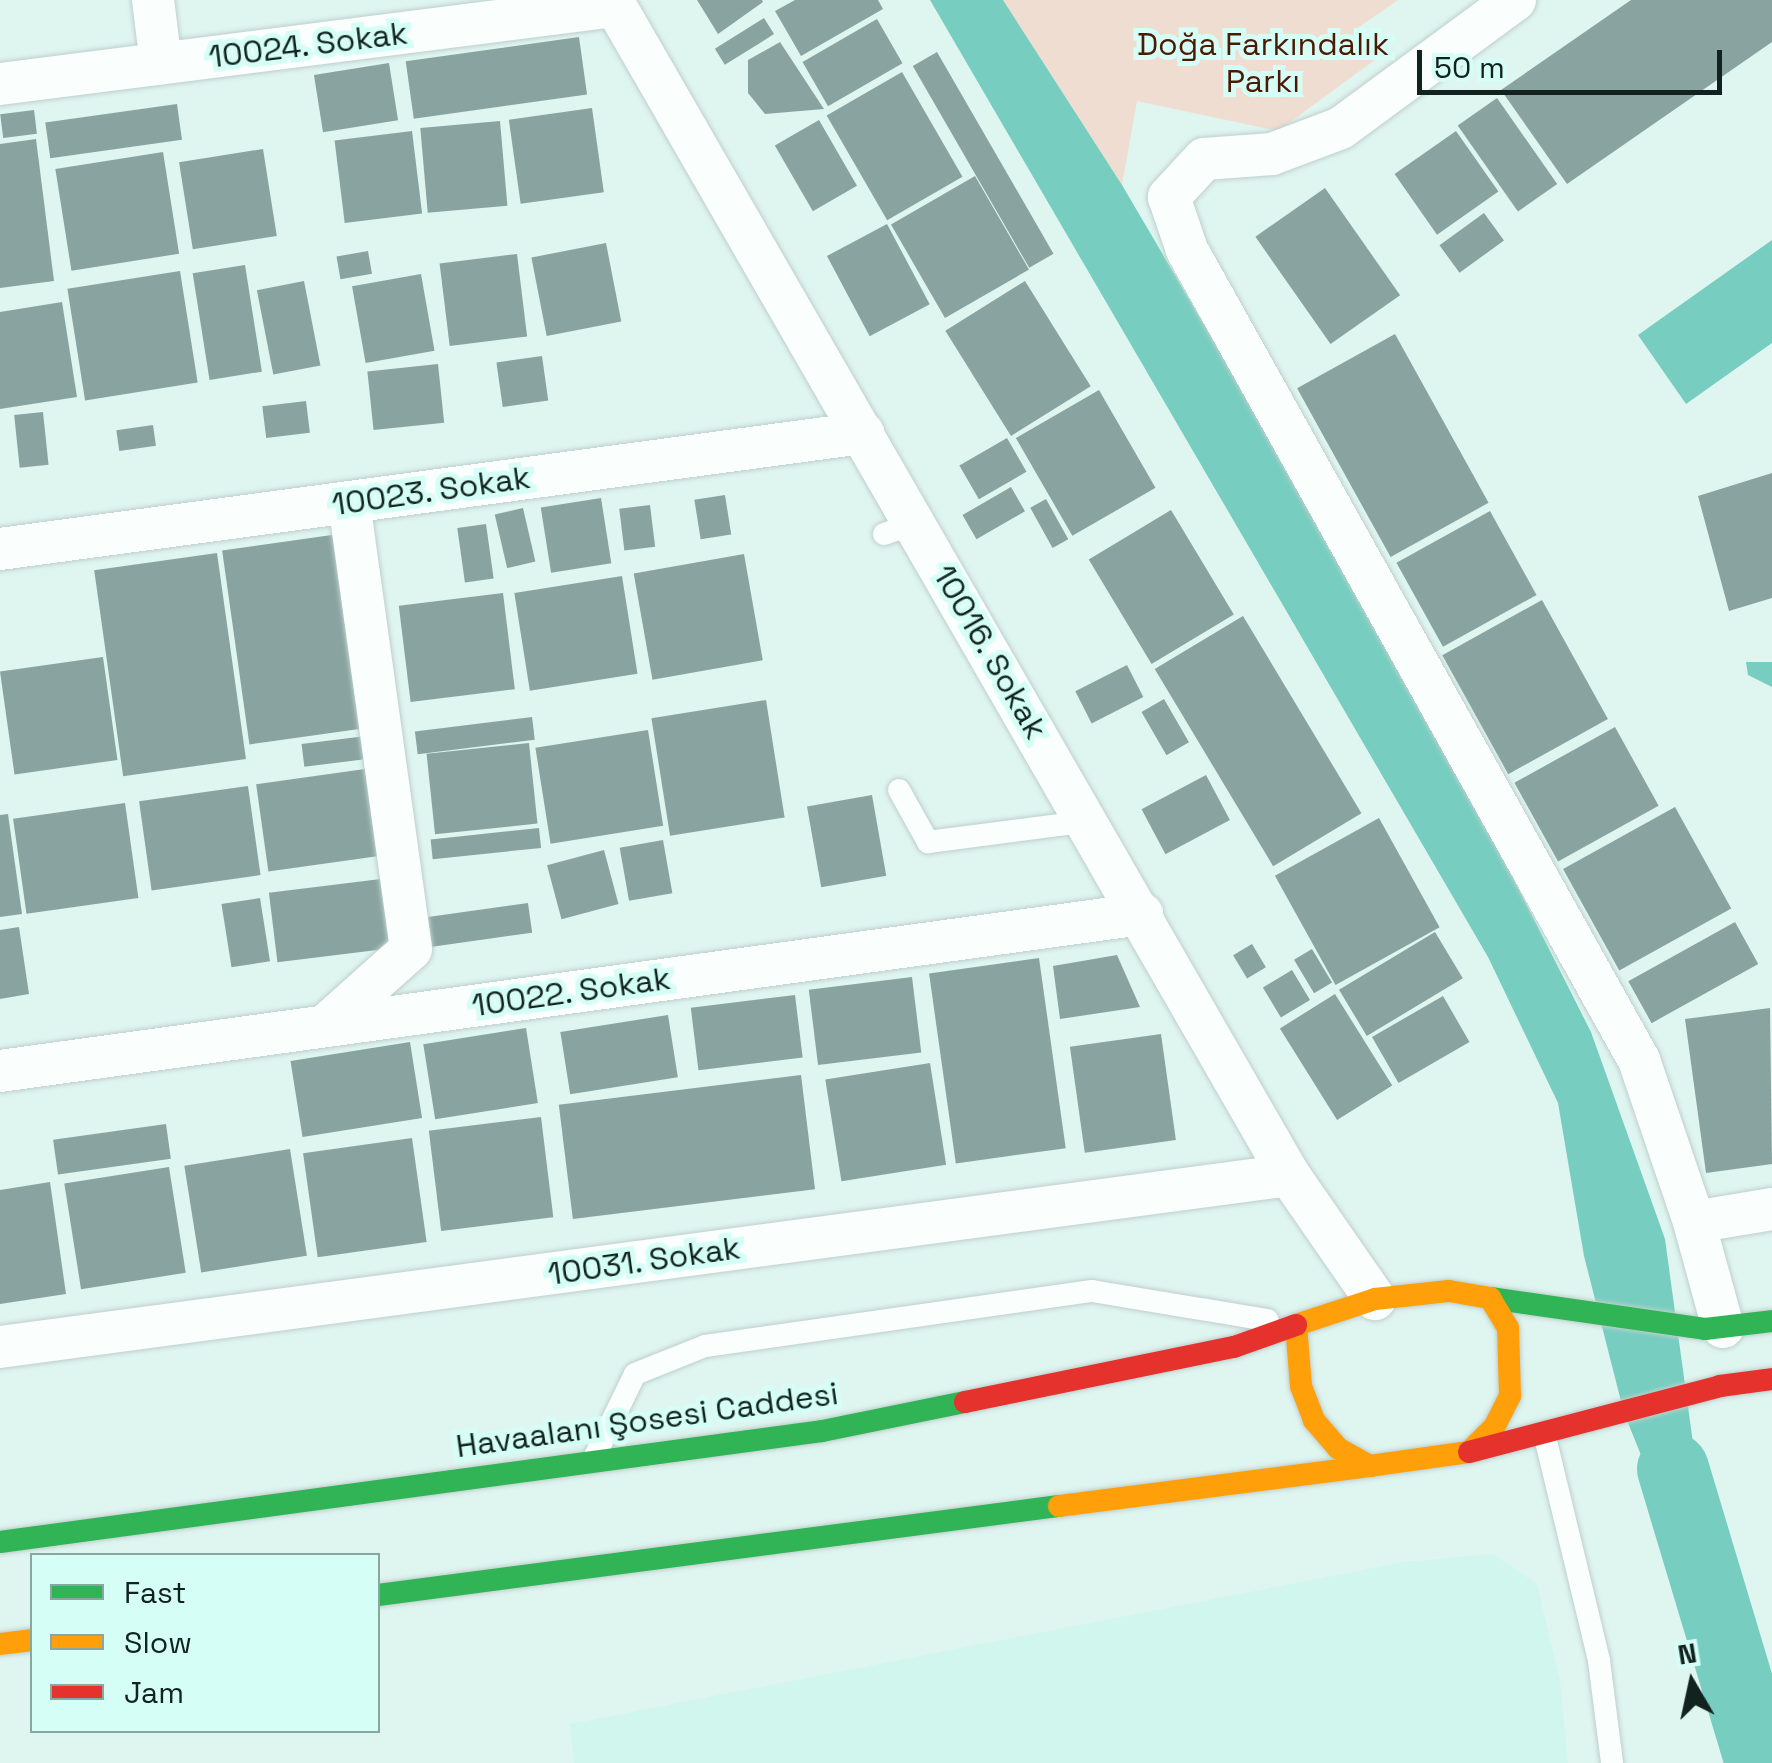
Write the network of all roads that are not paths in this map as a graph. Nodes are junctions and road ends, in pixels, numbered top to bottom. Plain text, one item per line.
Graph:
1 (153, 0) edge
2 (1515, 0) edge
3 (614, 3) edge
4 (162, 63) junction
5 (0, 84) edge
6 (863, 432) junction
7 (349, 502) junction
8 (0, 550) edge
9 (899, 790) dead end
10 (1088, 821) junction
11 (1142, 914) junction
12 (325, 1026) junction
13 (0, 1070) edge
14 (1289, 1175) junction
15 (1772, 1208) edge
16 (1694, 1222) junction
17 (1490, 1298) junction
18 (1375, 1300) junction
19 (1772, 1321) edge
20 (1296, 1325) junction
21 (1714, 1328) junction
22 (0, 1347) edge
23 (1772, 1379) edge
24 (1544, 1433) junction
25 (1470, 1452) junction
26 (592, 1462) junction
27 (1370, 1466) junction
28 (0, 1542) edge
29 (380, 1595) edge
30 (30, 1640) edge
31 (0, 1644) edge
32 (1612, 1763) edge

1 - 4 street
2 - 16 street
3 - 4 street, 10024. Sokak
3 - 6 street, 10016. Sokak
4 - 5 street, 10024. Sokak
6 - 7 street, 10023. Sokak
6 - 10 street, 10016. Sokak
7 - 8 street, 10023. Sokak
7 - 12 street
9 - 10 lane
10 - 11 street, 10016. Sokak
11 - 12 street, 10022. Sokak
11 - 14 street, 10016. Sokak
12 - 13 street, 10022. Sokak
14 - 18 street, 10016. Sokak
14 - 22 street, 10031. Sokak
15 - 16 street
16 - 21 street
17 - 18 street
17 - 21 street
17 - 25 street
18 - 20 street
19 - 21 street
20 - 26 street, Havaalanı Şosesi Caddesi
20 - 26 lane
20 - 27 street
23 - 24 street
24 - 25 street
24 - 32 lane
25 - 27 street
26 - 28 street, Havaalanı Şosesi Caddesi
27 - 29 street
30 - 31 street

